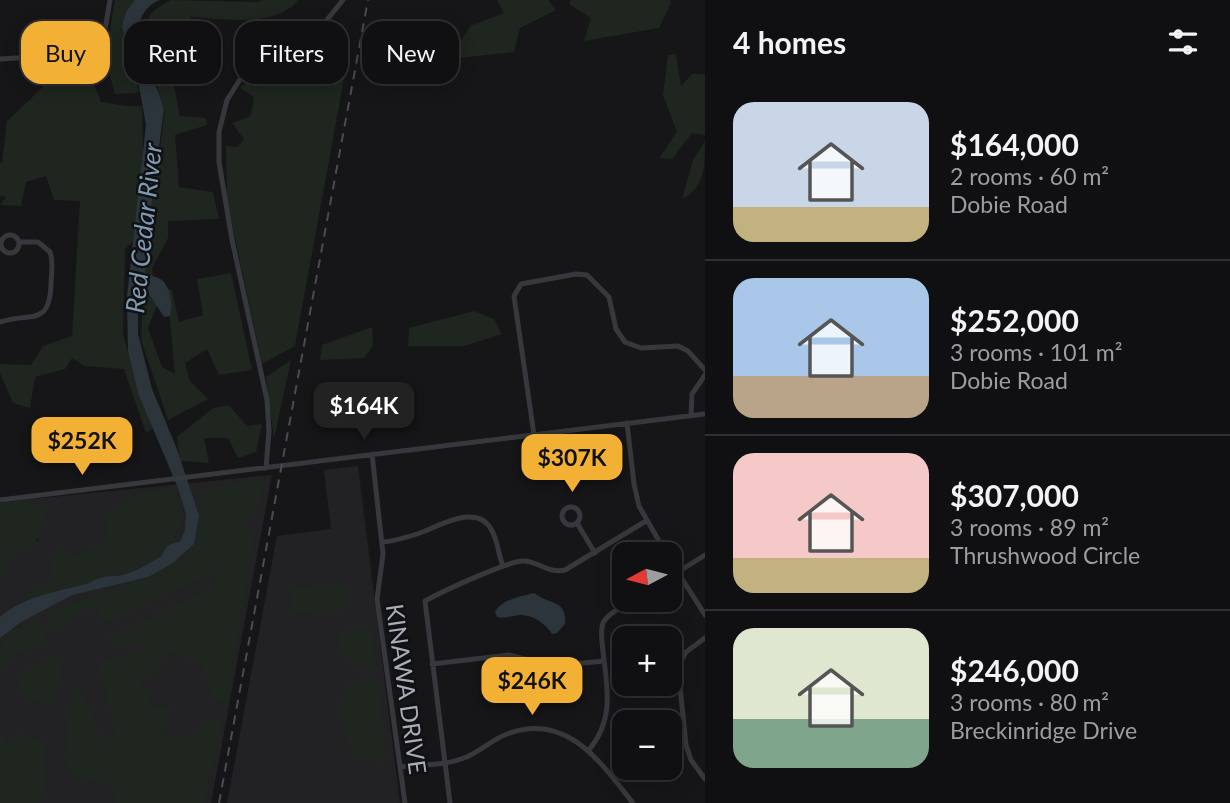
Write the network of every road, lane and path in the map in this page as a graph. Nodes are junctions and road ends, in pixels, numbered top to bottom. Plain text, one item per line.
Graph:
1 (110, 0) edge
2 (343, 0) edge
3 (0, 59) edge
4 (19, 242) dead end
5 (0, 322) edge
6 (705, 373) edge
7 (705, 414) edge
8 (691, 415) junction
9 (626, 423) junction
10 (534, 435) junction
11 (372, 454) junction
12 (266, 468) junction
13 (0, 500) edge
14 (646, 521) junction
15 (576, 523) dead end
16 (382, 542) junction
17 (659, 542) edge
18 (595, 552) junction
19 (705, 555) edge
20 (503, 566) junction
21 (682, 569) edge
22 (682, 578) edge
23 (614, 612) edge
24 (705, 615) edge
25 (705, 639) edge
26 (604, 661) junction
27 (432, 664) junction
28 (589, 750) junction
29 (444, 762) junction
30 (400, 767) junction
31 (705, 779) edge
32 (405, 803) edge
33 (450, 803) edge
34 (633, 803) edge

1 - 3 street
2 - 12 street
4 - 5 street
6 - 8 street
6 - 10 street
7 - 8 street
8 - 9 street
9 - 10 street
9 - 14 street
10 - 11 street
11 - 12 street
11 - 16 street, KINAWA DRIVE
12 - 13 street
14 - 17 street
14 - 18 street
15 - 18 street
16 - 20 street
16 - 30 street, KINAWA DRIVE
18 - 20 street
19 - 21 street
20 - 27 street
22 - 24 street
23 - 26 street
25 - 31 street
26 - 27 street
26 - 28 street
27 - 29 street
28 - 29 street
28 - 34 street
29 - 30 street
29 - 33 street
30 - 32 street, KINAWA DRIVE

